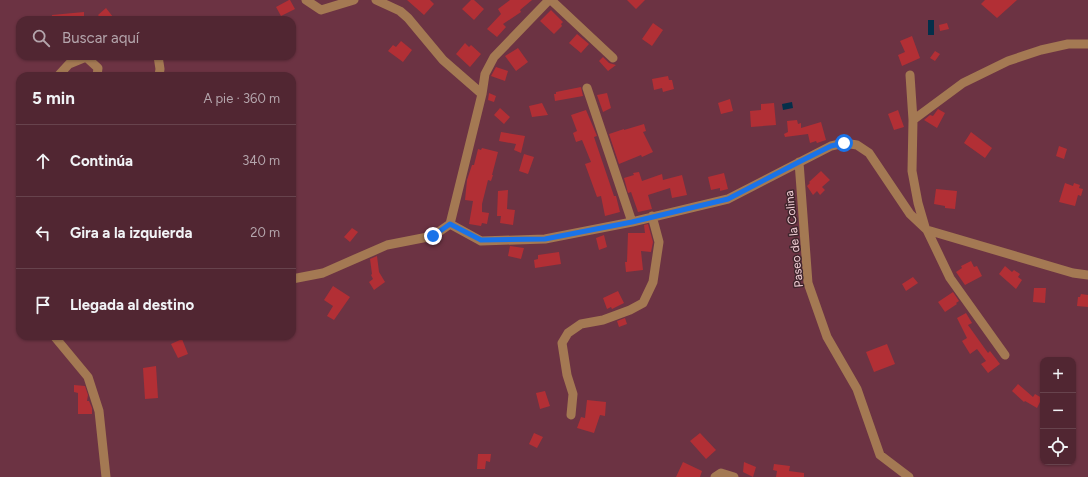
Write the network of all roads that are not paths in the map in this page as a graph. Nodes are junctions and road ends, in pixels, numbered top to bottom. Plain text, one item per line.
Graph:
1 (306, 0) edge
2 (354, 0) edge
3 (376, 0) edge
4 (550, 0) edge
5 (1088, 44) edge
6 (613, 58) dead end
7 (79, 60) edge
8 (89, 60) edge
9 (159, 60) edge
10 (62, 72) edge
11 (98, 72) edge
12 (160, 72) edge
13 (910, 75) dead end
14 (587, 88) dead end
15 (482, 94) junction
16 (913, 120) junction
17 (799, 162) junction
18 (652, 216) junction
19 (632, 222) junction
20 (450, 224) junction
21 (926, 229) junction
22 (1088, 275) edge
23 (296, 278) edge
24 (57, 340) edge
25 (1005, 356) dead end
26 (571, 414) dead end
27 (106, 477) edge
28 (715, 477) edge
29 (734, 477) edge
30 (909, 477) edge

1 - 2 street
3 - 15 street
4 - 6 street
4 - 15 street
5 - 16 street
7 - 10 street
8 - 11 street
9 - 12 street
13 - 16 street
14 - 19 street
15 - 20 street
16 - 21 street
17 - 18 street
17 - 21 street
17 - 30 street, Paseo de la Colina
18 - 19 street
18 - 26 street
19 - 20 street
20 - 23 street
21 - 22 street
21 - 25 street
24 - 27 street
28 - 29 street

